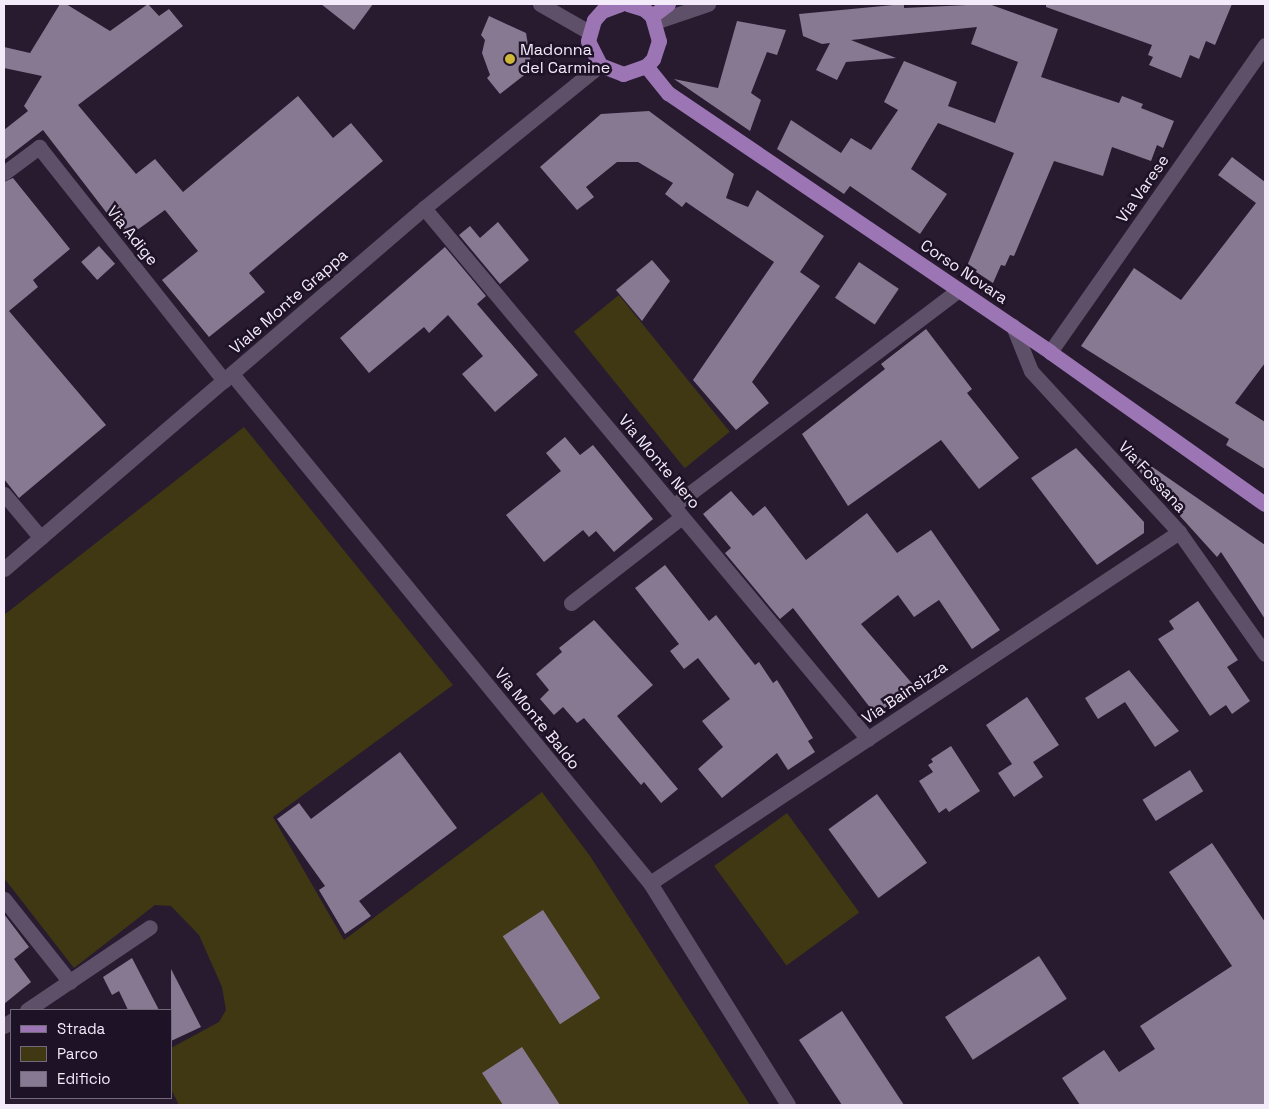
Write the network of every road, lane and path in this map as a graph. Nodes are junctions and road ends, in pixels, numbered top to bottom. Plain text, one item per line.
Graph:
1 (540, 4) edge
2 (621, 4) edge
3 (628, 4) edge
4 (668, 4) edge
5 (708, 4) edge
6 (653, 19) junction
7 (589, 32) junction
8 (1265, 45) edge
9 (600, 65) junction
10 (646, 66) junction
11 (4, 173) edge
12 (424, 208) junction
13 (959, 290) junction
14 (1013, 326) junction
15 (1050, 352) junction
16 (228, 377) junction
17 (4, 494) edge
18 (1265, 504) edge
19 (677, 512) junction
20 (1179, 532) junction
21 (41, 538) junction
22 (4, 569) edge
23 (571, 603) dead end
24 (1265, 654) edge
25 (868, 739) junction
26 (650, 883) junction
27 (4, 899) edge
28 (150, 927) dead end
29 (70, 982) junction
30 (29, 1009) edge
31 (788, 1105) edge

1 - 7 street
2 - 7 main road
3 - 6 main road
4 - 6 main road
5 - 6 street
6 - 10 main road
7 - 9 main road
8 - 15 street, Via Varese
9 - 10 main road
9 - 12 street, Viale Monte Grappa
10 - 13 main road, Corso Novara
11 - 16 street, Via Adige
12 - 16 street, Viale Monte Grappa
12 - 19 street, Via Monte Nero
13 - 14 main road, Corso Novara
13 - 19 street
14 - 15 main road, Corso Novara
14 - 20 street, Via Fossana
15 - 18 main road, Corso Novara
16 - 21 street, Viale Monte Grappa
16 - 26 street, Via Monte Baldo
17 - 21 street
19 - 23 street
19 - 25 street, Via Monte Nero
20 - 24 street, Via Fossana
20 - 25 street, Via Bainsizza
21 - 22 street, Viale Monte Grappa
25 - 26 street, Via Bainsizza
26 - 31 street, Via Monte Baldo
27 - 29 street
28 - 29 street
29 - 30 street

